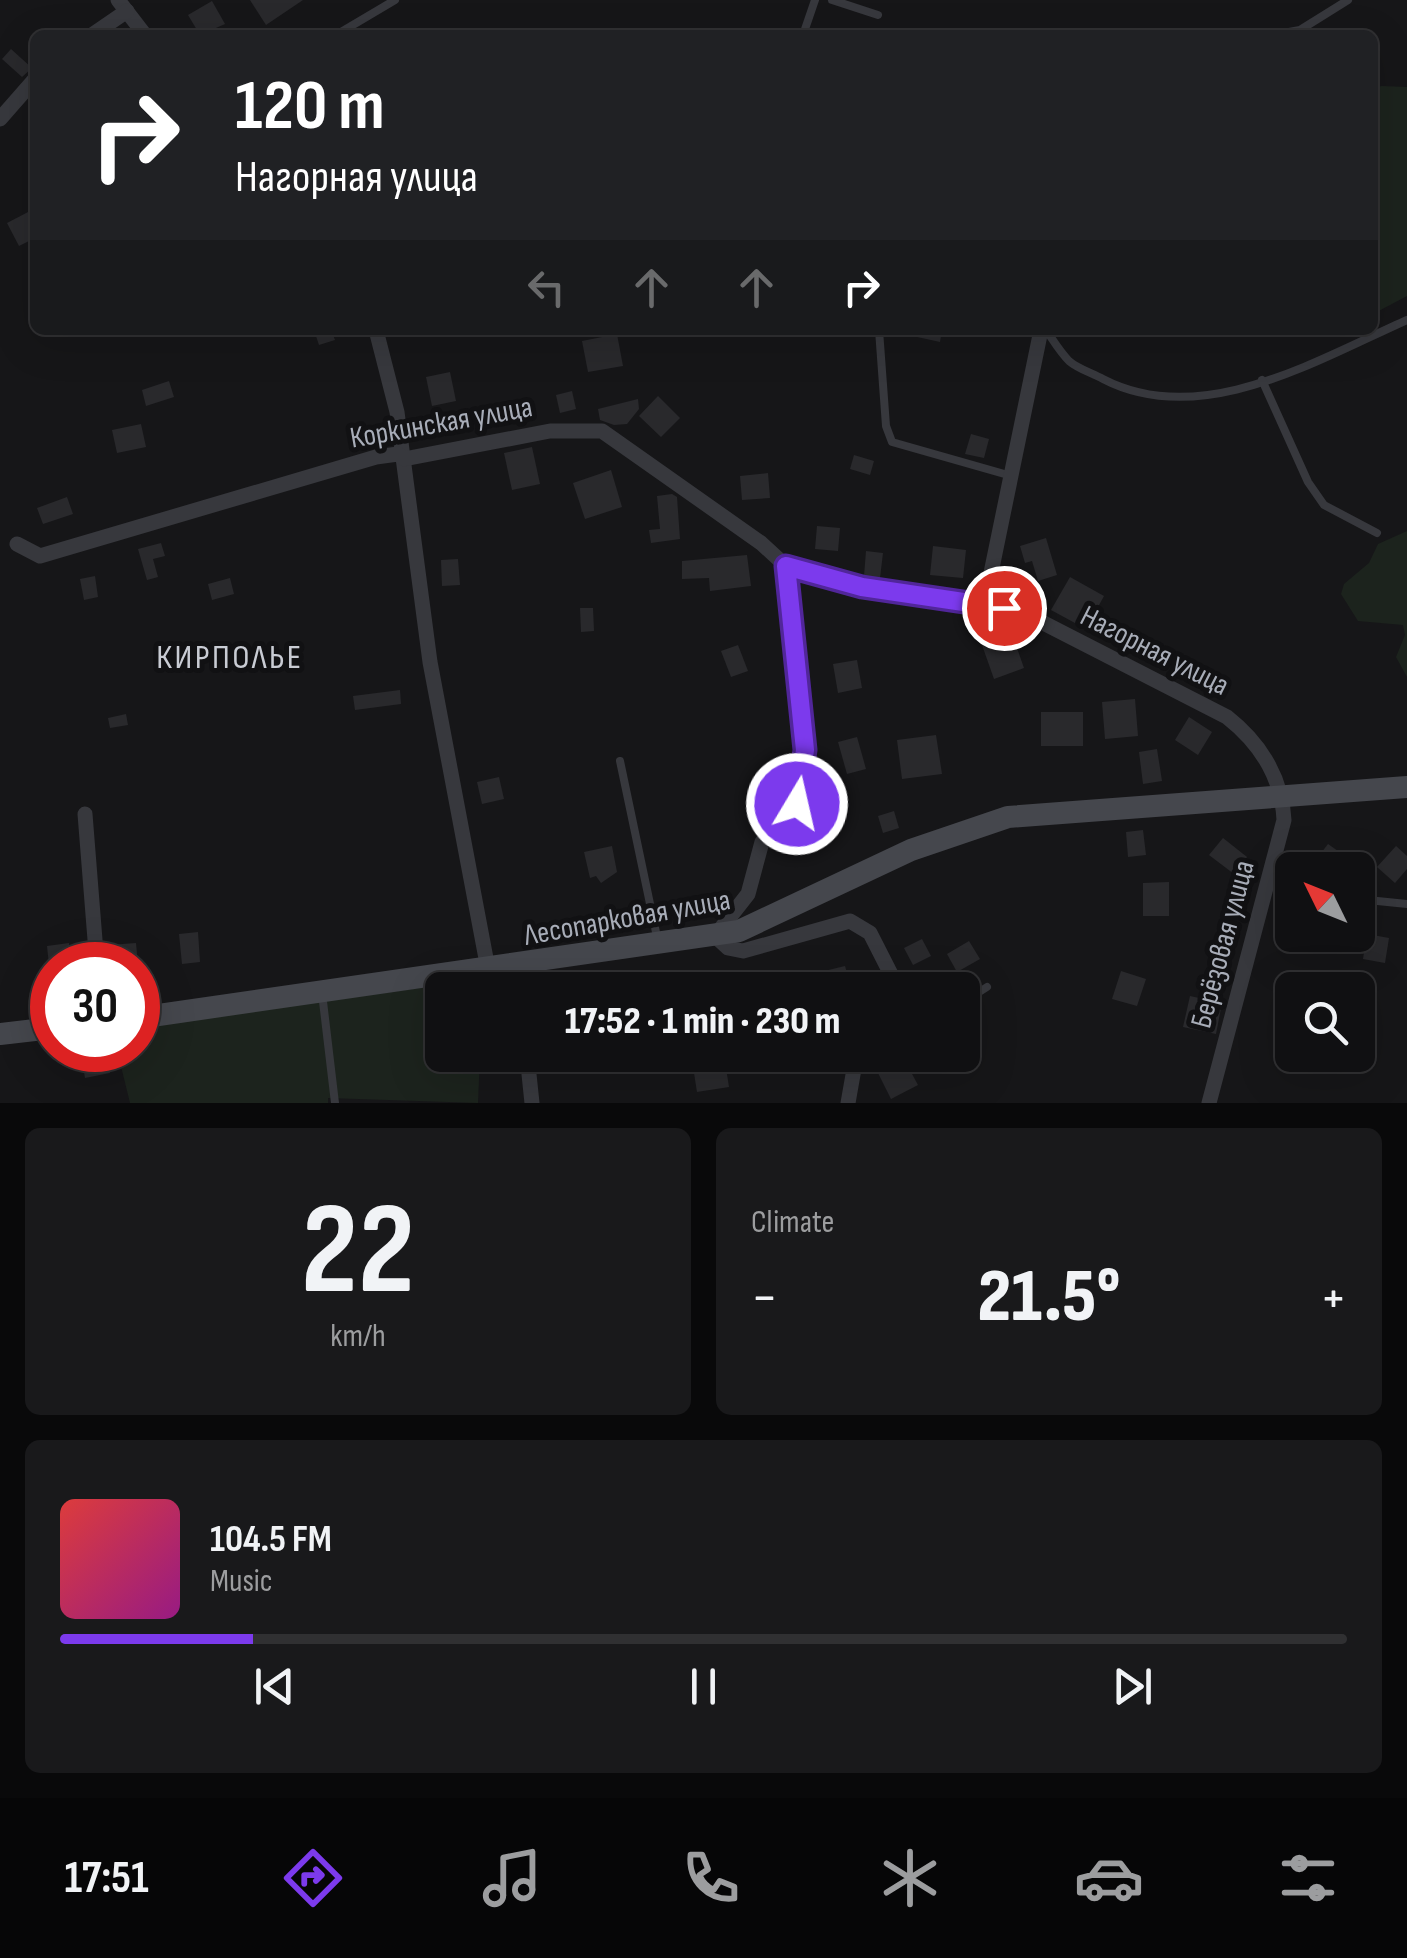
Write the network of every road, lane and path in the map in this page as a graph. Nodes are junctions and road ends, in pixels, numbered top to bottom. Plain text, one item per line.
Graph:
1 (395, 0) edge
2 (815, 0) edge
3 (832, 0) edge
4 (1348, 0) edge
5 (123, 3) edge
6 (878, 15) dead end
7 (97, 30) edge
8 (142, 30) edge
9 (344, 30) edge
10 (805, 30) edge
11 (1300, 30) edge
12 (30, 85) edge
13 (0, 119) edge
14 (1407, 320) edge
15 (1378, 332) edge
16 (377, 335) edge
17 (879, 335) edge
18 (1043, 335) edge
19 (1048, 335) edge
20 (1371, 335) edge
21 (1262, 380) junction
22 (404, 458) junction
23 (1008, 476) junction
24 (1378, 533) dead end
25 (17, 544) dead end
26 (786, 566) junction
27 (985, 602) junction
28 (620, 761) dead end
29 (1407, 787) edge
30 (1283, 799) junction
31 (85, 814) dead end
32 (1375, 901) edge
33 (1407, 904) edge
34 (716, 936) junction
35 (95, 942) edge
36 (659, 944) junction
37 (519, 966) junction
38 (488, 969) junction
39 (520, 972) edge
40 (890, 972) edge
41 (987, 987) dead end
42 (980, 991) edge
43 (322, 992) junction
44 (160, 1015) edge
45 (30, 1031) edge
46 (0, 1034) edge
47 (529, 1072) edge
48 (853, 1072) edge
49 (334, 1103) edge
50 (532, 1103) edge
51 (848, 1103) edge
52 (1210, 1103) edge

1 - 9 lane
2 - 10 lane
3 - 6 lane
4 - 11 lane
5 - 7 street
5 - 8 street
12 - 13 street
14 - 15 lane
16 - 22 street
17 - 23 lane
18 - 23 street
19 - 21 lane
20 - 21 lane
21 - 24 lane
22 - 25 street, Коркинская улица
22 - 26 street, Коркинская улица
22 - 38 street
23 - 27 street
26 - 27 street, Нагорная улица
26 - 34 street
27 - 30 street, Нагорная улица
28 - 36 lane
29 - 30 street, Лесопарковая улица
30 - 34 street, Лесопарковая улица
30 - 52 street, Берёзовая улица
31 - 35 street
32 - 33 lane
34 - 36 street, Лесопарковая улица
34 - 40 street
36 - 37 street, Лесопарковая улица
37 - 38 street, Лесопарковая улица
37 - 39 street
38 - 43 street, Лесопарковая улица
41 - 42 lane
43 - 44 street, Лесопарковая улица
43 - 49 lane
45 - 46 street
47 - 50 street
48 - 51 street

